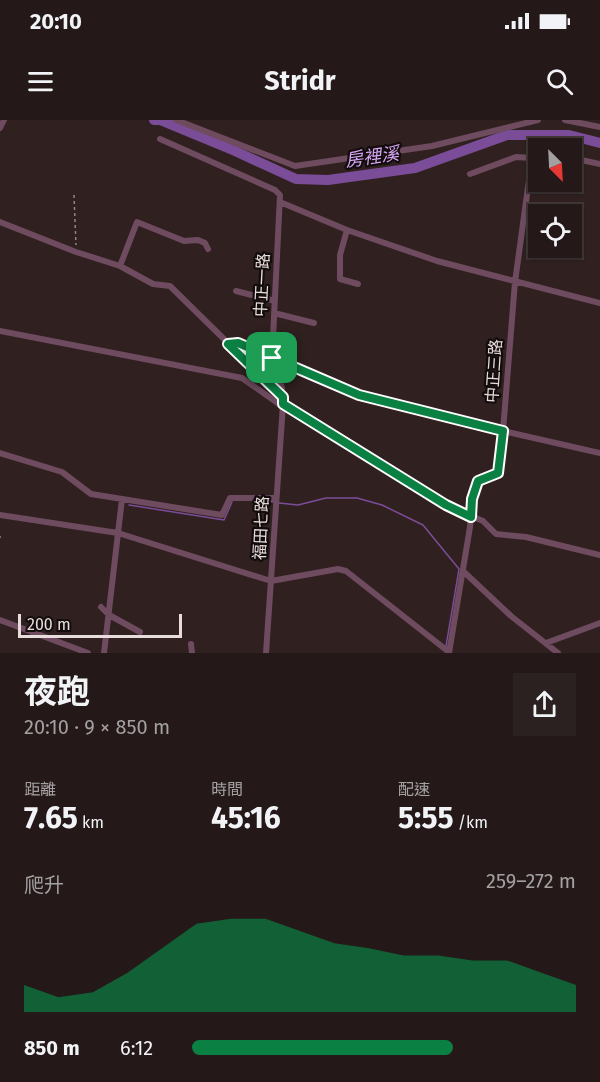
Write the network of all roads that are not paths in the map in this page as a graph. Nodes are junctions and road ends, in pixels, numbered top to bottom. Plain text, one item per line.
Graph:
1 (4, 120) edge
2 (177, 120) edge
3 (538, 120) edge
4 (565, 120) edge
5 (0, 128) edge
6 (600, 128) edge
7 (160, 139) dead end
8 (528, 158) edge
9 (582, 160) edge
10 (600, 164) edge
11 (470, 174) dead end
12 (528, 187) edge
13 (280, 202) junction
14 (0, 222) edge
15 (347, 230) junction
16 (208, 249) dead end
17 (120, 266) junction
18 (515, 282) junction
19 (358, 284) dead end
20 (236, 291) dead end
21 (275, 301) junction
22 (600, 303) edge
23 (274, 313) junction
24 (314, 322) dead end
25 (0, 331) edge
26 (228, 344) junction
27 (272, 358) junction
28 (283, 400) junction
29 (503, 431) junction
30 (0, 453) edge
31 (600, 453) edge
32 (276, 498) junction
33 (122, 500) junction
34 (0, 515) edge
35 (471, 517) junction
36 (118, 533) junction
37 (600, 555) edge
38 (463, 571) junction
39 (272, 581) junction
40 (101, 607) dead end
41 (109, 615) junction
42 (0, 620) edge
43 (600, 623) edge
44 (140, 632) dead end
45 (546, 643) junction
46 (191, 644) dead end
47 (88, 653) edge
48 (104, 653) edge
49 (192, 653) edge
50 (266, 653) edge
51 (449, 653) edge
52 (558, 653) edge

1 - 5 lane
2 - 3 lane
4 - 6 lane
7 - 13 lane
8 - 11 lane
9 - 10 lane
12 - 18 lane, 中正三路
13 - 15 lane
13 - 21 lane, 中正一路
14 - 17 lane
15 - 18 lane
15 - 19 lane
16 - 17 lane
17 - 26 lane
18 - 22 lane
18 - 29 lane, 中正三路
20 - 21 lane
21 - 23 lane, 中正一路
23 - 24 lane
23 - 27 lane, 中正一路
25 - 28 lane
26 - 27 lane
26 - 28 lane
27 - 28 lane, 中正一路
27 - 29 lane
28 - 32 lane, 福田七路
28 - 35 lane
29 - 31 lane
29 - 35 lane, 中正三路
30 - 33 lane
32 - 33 lane
32 - 39 lane, 福田七路
33 - 36 lane
34 - 36 lane
35 - 37 lane
35 - 38 lane, 中正三路
36 - 39 lane
36 - 41 lane
38 - 45 lane
38 - 51 lane, 中正三路
39 - 50 lane, 福田七路
39 - 51 lane
40 - 41 lane
41 - 44 lane
41 - 48 lane
42 - 47 lane
43 - 45 lane
45 - 52 lane
46 - 49 lane

